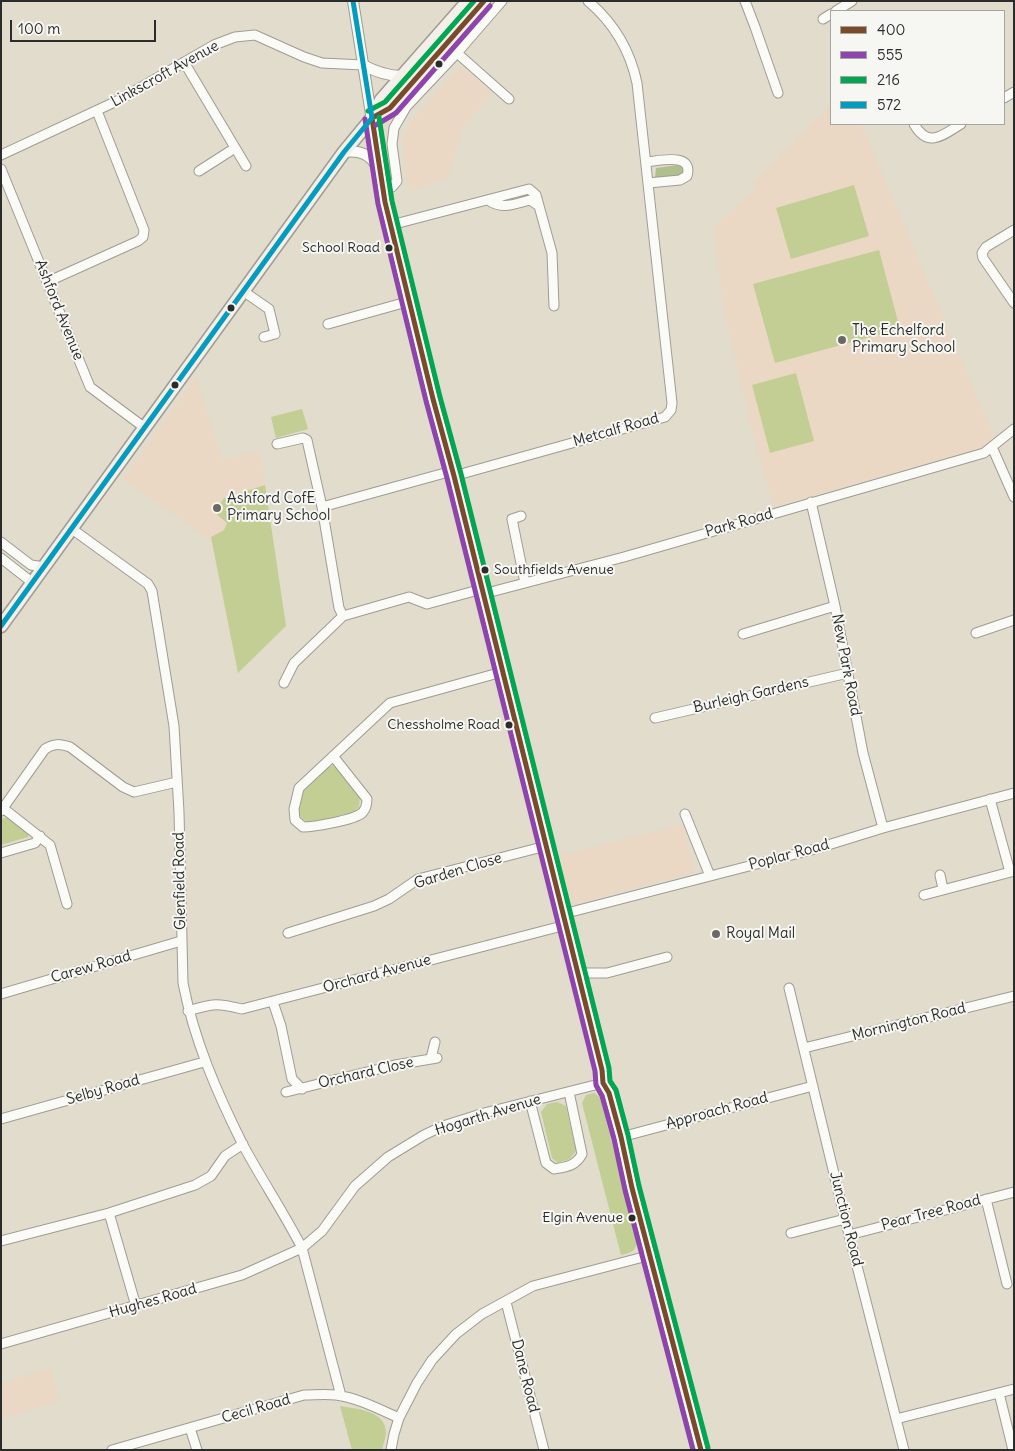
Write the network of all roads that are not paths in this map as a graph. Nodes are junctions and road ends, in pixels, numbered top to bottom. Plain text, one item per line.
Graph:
1 (353, 1) edge
2 (468, 1) edge
3 (484, 1) edge
4 (502, 1) edge
5 (588, 1) edge
6 (745, 1) edge
7 (852, 1) edge
8 (459, 7) edge
9 (838, 10) edge
10 (457, 53) junction
11 (184, 62) junction
12 (363, 65) junction
13 (402, 76) junction
14 (778, 93) dead end
15 (509, 99) dead end
16 (97, 112) junction
17 (372, 118) junction
18 (915, 125) edge
19 (959, 125) edge
20 (235, 148) junction
21 (344, 152) junction
22 (1, 155) edge
23 (646, 162) junction
24 (246, 166) dead end
25 (1, 169) edge
26 (200, 171) dead end
27 (380, 173) junction
28 (648, 183) junction
29 (383, 189) junction
30 (391, 225) junction
31 (1014, 230) edge
32 (47, 282) junction
33 (243, 291) junction
34 (410, 301) junction
35 (1014, 303) edge
36 (554, 306) dead end
37 (328, 324) dead end
38 (264, 337) dead end
39 (145, 428) junction
40 (1014, 429) edge
41 (276, 444) dead end
42 (992, 447) junction
43 (453, 473) junction
44 (1014, 497) edge
45 (811, 502) junction
46 (322, 506) junction
47 (521, 516) dead end
48 (72, 529) junction
49 (1, 542) edge
50 (1, 558) edge
51 (44, 567) junction
52 (33, 583) junction
53 (525, 583) junction
54 (482, 592) junction
55 (835, 606) junction
56 (342, 616) junction
57 (1014, 620) edge
58 (1, 626) edge
59 (976, 633) dead end
60 (742, 634) dead end
61 (502, 672) junction
62 (848, 673) junction
63 (284, 683) dead end
64 (655, 718) dead end
65 (334, 756) junction
66 (178, 782) junction
67 (1014, 793) edge
68 (990, 799) junction
69 (2, 809) edge
70 (686, 814) dead end
71 (883, 828) junction
72 (40, 836) junction
73 (546, 846) junction
74 (1, 853) edge
75 (1012, 872) edge
76 (940, 875) dead end
77 (710, 876) junction
78 (943, 889) junction
79 (924, 895) dead end
80 (67, 904) dead end
81 (563, 914) junction
82 (566, 925) junction
83 (288, 933) dead end
84 (181, 941) junction
85 (667, 957) dead end
86 (578, 973) junction
87 (789, 988) dead end
88 (1, 994) edge
89 (1014, 996) edge
90 (273, 1002) junction
91 (188, 1011) junction
92 (435, 1042) dead end
93 (804, 1048) junction
94 (204, 1062) junction
95 (603, 1083) junction
96 (813, 1086) junction
97 (302, 1089) junction
98 (286, 1092) dead end
99 (569, 1092) junction
100 (530, 1101) junction
101 (1, 1119) edge
102 (621, 1137) junction
103 (243, 1144) junction
104 (1014, 1192) edge
105 (986, 1199) junction
106 (109, 1212) junction
107 (845, 1219) junction
108 (791, 1233) dead end
109 (849, 1235) junction
110 (1, 1241) edge
111 (302, 1248) junction
112 (651, 1255) junction
113 (1007, 1284) dead end
114 (506, 1302) junction
115 (136, 1306) junction
116 (1, 1344) edge
117 (1014, 1390) edge
118 (999, 1393) junction
119 (342, 1396) junction
120 (400, 1418) junction
121 (896, 1419) junction
122 (190, 1428) junction
123 (112, 1450) edge
124 (197, 1450) edge
125 (391, 1450) edge
126 (544, 1450) edge
127 (701, 1450) edge
128 (904, 1450) edge
129 (1013, 1450) edge

1 - 12 street
2 - 8 main road
3 - 17 main road
4 - 10 street
5 - 23 street, Metcalf Road
6 - 14 street
7 - 9 street
8 - 13 main road
10 - 15 street
10 - 29 street
11 - 12 street, Linkscroft Avenue
11 - 16 street, Linkscroft Avenue
11 - 20 street
12 - 13 street
12 - 17 street
13 - 17 main road
16 - 22 street, Linkscroft Avenue
16 - 32 street
17 - 21 main road
17 - 27 street
18 - 19 street
20 - 24 street
20 - 26 street
21 - 27 street
21 - 33 main road
23 - 28 street, Metcalf Road
23 - 28 street
25 - 32 street, Ashford Avenue
27 - 29 street
28 - 43 street, Metcalf Road
29 - 30 street
30 - 34 street
30 - 36 street
31 - 35 street
32 - 39 street, Ashford Avenue
33 - 38 street
33 - 39 main road
34 - 37 street
34 - 43 street
39 - 48 main road
40 - 42 street, Park Road
41 - 46 street
42 - 44 street
42 - 45 street, Park Road
43 - 46 street, Metcalf Road
43 - 54 street
45 - 53 street, Park Road
45 - 55 street, New Park Road
46 - 56 street
47 - 53 street
48 - 51 main road
48 - 66 street, Glenfield Road
49 - 51 street
50 - 52 street
51 - 52 main road
52 - 58 main road
53 - 54 street, Park Road
54 - 56 street
54 - 61 street
55 - 60 street
55 - 62 street, New Park Road
56 - 63 street
57 - 59 street
61 - 65 street
61 - 73 street
62 - 64 street, Burleigh Gardens
62 - 71 street, New Park Road
65 - 65 street
66 - 69 street
66 - 84 street, Glenfield Road
67 - 68 street, Poplar Road
68 - 71 street, Poplar Road
68 - 75 street
69 - 72 street
70 - 77 street
71 - 77 street, Poplar Road
72 - 74 street
72 - 80 street
73 - 81 street
73 - 83 street, Garden Close
75 - 78 street
76 - 78 street
77 - 81 street, Poplar Road
78 - 79 street
81 - 82 street
82 - 86 street
82 - 90 street, Orchard Avenue
84 - 88 street, Carew Road
84 - 91 street, Glenfield Road
85 - 86 street
86 - 95 street
87 - 93 street, Junction Road
89 - 93 street, Mornington Road
90 - 91 street, Orchard Avenue
90 - 97 street, Orchard Close
91 - 94 street, Glenfield Road
92 - 97 street, Orchard Close
93 - 96 street, Junction Road
94 - 101 street, Selby Road
94 - 103 street, Glenfield Road
95 - 99 street, Hogarth Avenue
95 - 102 street
96 - 102 street, Approach Road
96 - 107 street, Junction Road
97 - 98 street, Orchard Close
99 - 100 street, Hogarth Avenue
99 - 100 street
100 - 111 street, Hogarth Avenue
102 - 112 street
103 - 106 street
103 - 111 street, Glenfield Road
104 - 105 street, Pear Tree Road
105 - 109 street, Pear Tree Road
105 - 113 street
106 - 110 street
106 - 115 street
107 - 108 street
107 - 109 street, Junction Road
109 - 121 street, Junction Road
111 - 115 street, Hughes Road
111 - 119 street
112 - 114 street
112 - 127 street
114 - 120 street
114 - 126 street, Dane Road
115 - 116 street, Hughes Road
117 - 118 street
118 - 121 street
118 - 129 street
119 - 120 street, Cecil Road
119 - 122 street, Cecil Road
120 - 125 street
121 - 128 street, Junction Road
122 - 123 street, Cecil Road
122 - 124 street

